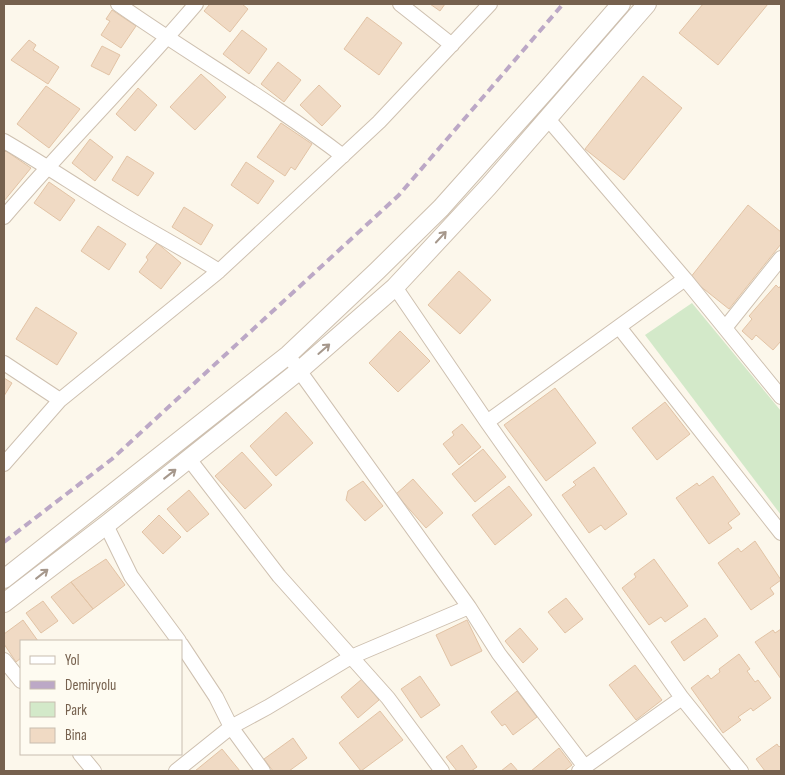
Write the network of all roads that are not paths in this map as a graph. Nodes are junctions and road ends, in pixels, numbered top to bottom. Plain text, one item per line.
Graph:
1 (118, 4) edge
2 (196, 4) edge
3 (400, 4) edge
4 (490, 4) edge
5 (621, 4) edge
6 (647, 4) edge
7 (167, 39) junction
8 (452, 45) junction
9 (548, 119) junction
10 (4, 141) edge
11 (343, 156) junction
12 (48, 166) junction
13 (4, 217) edge
14 (781, 258) edge
15 (219, 271) junction
16 (685, 279) junction
17 (395, 287) junction
18 (619, 327) junction
19 (725, 328) junction
20 (288, 355) junction
21 (4, 363) edge
22 (300, 370) junction
23 (781, 397) edge
24 (60, 400) junction
25 (487, 422) junction
26 (189, 459) junction
27 (4, 464) edge
28 (106, 525) junction
29 (781, 534) edge
30 (4, 579) edge
31 (4, 603) edge
32 (469, 607) junction
33 (178, 640) edge
34 (182, 646) edge
35 (351, 657) junction
36 (4, 660) edge
37 (20, 680) edge
38 (682, 698) junction
39 (231, 727) junction
40 (81, 755) edge
41 (582, 769) edge
42 (94, 771) edge
43 (176, 771) edge
44 (263, 771) edge
45 (442, 771) edge
46 (741, 771) edge

1 - 7 street
2 - 7 street
3 - 8 street
4 - 8 street
5 - 20 street
6 - 9 street
7 - 11 street
7 - 12 street
8 - 11 street
9 - 16 street
17 -> 9 street
10 - 12 street
11 - 15 street
12 - 13 street
12 - 15 street
14 - 19 street
15 - 24 street
16 - 18 street
16 - 19 street
22 -> 17 street
17 - 25 street
18 - 25 street
18 - 29 street
19 - 23 street
20 - 22 street
20 - 30 street
21 - 24 street
22 - 26 street
22 - 32 street
24 - 27 street
25 - 38 street
28 -> 26 street
26 - 35 street
31 -> 28 street
28 - 33 street
32 - 35 street
32 - 41 street
34 - 39 street
35 - 39 street
35 - 45 street
36 - 37 street
38 - 41 street
38 - 46 street
39 - 43 street
39 - 44 street
40 - 42 street

